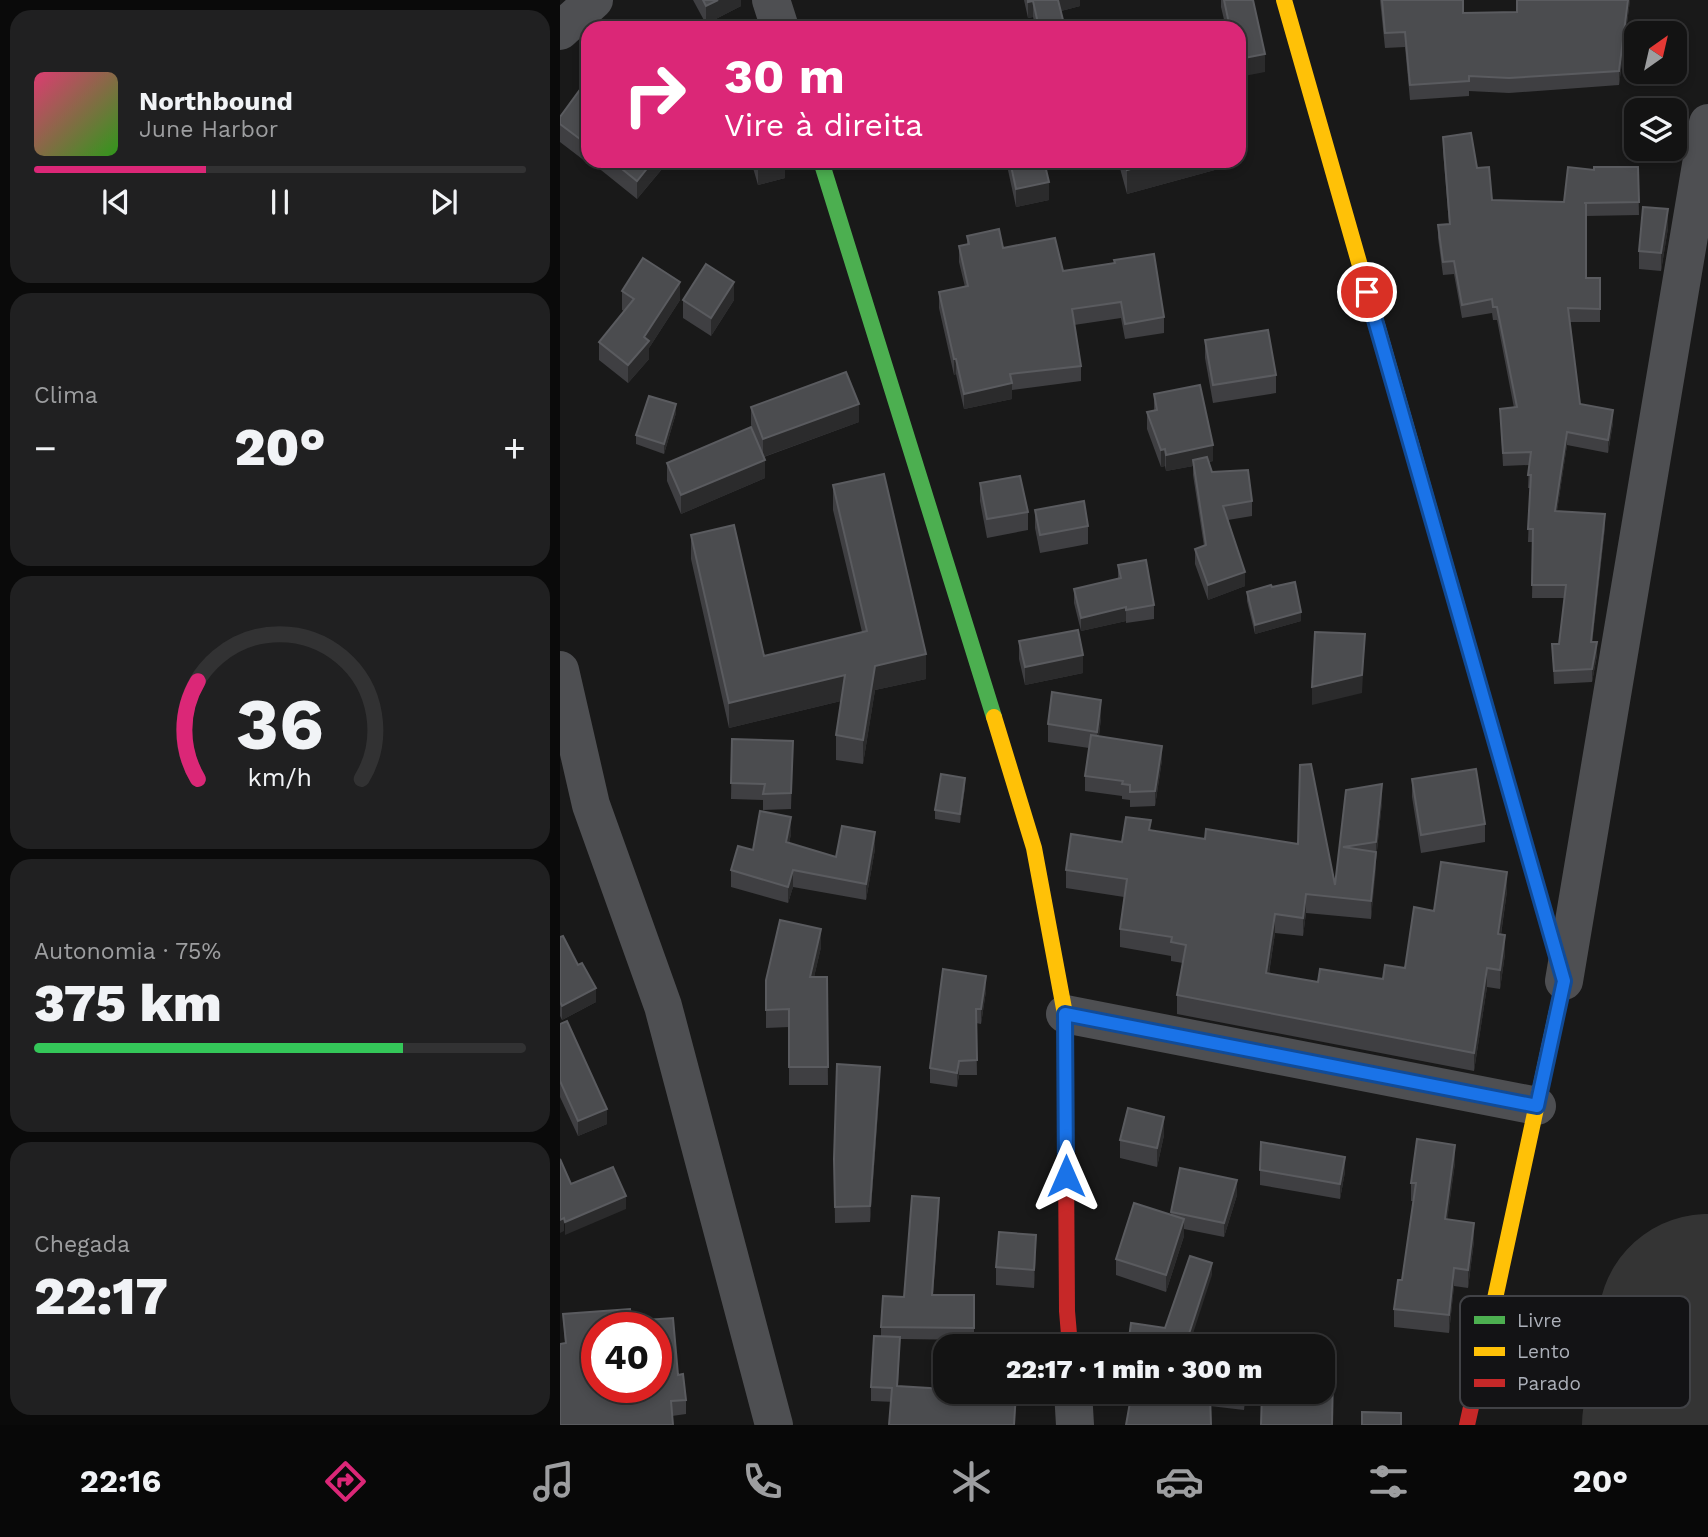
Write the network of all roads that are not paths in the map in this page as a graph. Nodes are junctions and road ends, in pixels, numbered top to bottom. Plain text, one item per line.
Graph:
1 (594, 0) edge
2 (771, 0) edge
3 (1284, 0) edge
4 (777, 21) edge
5 (560, 31) edge
6 (1708, 123) edge
7 (823, 168) edge
8 (560, 670) edge
9 (1564, 981) junction
10 (1065, 1014) junction
11 (1537, 1106) junction
12 (1495, 1296) edge
13 (1069, 1334) edge
14 (1074, 1404) edge
15 (774, 1425) edge
16 (1075, 1425) edge

1 - 5 street
2 - 4 street
3 - 9 street
6 - 9 street
7 - 10 street
8 - 15 street
9 - 11 street
10 - 11 street
10 - 13 street
11 - 12 street
14 - 16 street

